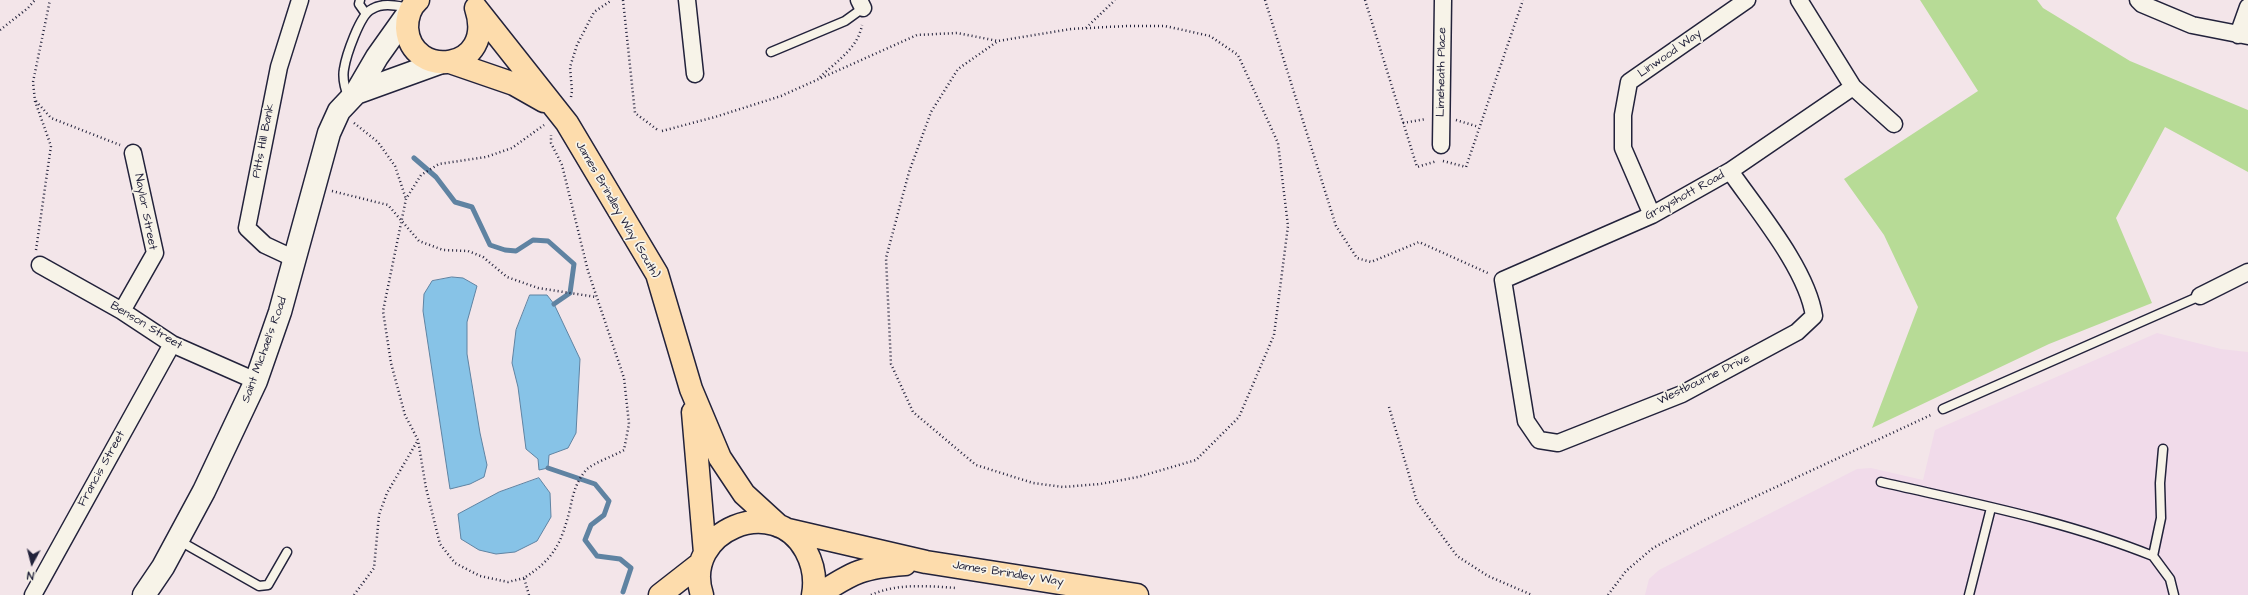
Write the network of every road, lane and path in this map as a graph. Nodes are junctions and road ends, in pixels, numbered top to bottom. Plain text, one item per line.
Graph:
1 (36, 0) edge
2 (50, 0) edge
3 (300, 0) edge
4 (360, 0) edge
5 (612, 0) edge
6 (622, 0) edge
7 (687, 0) edge
8 (1115, 0) edge
9 (1264, 0) edge
10 (1443, 0) edge
11 (1747, 0) edge
12 (1799, 0) edge
13 (2138, 0) edge
14 (414, 4) edge
15 (473, 4) edge
16 (861, 4) edge
17 (2248, 7) edge
18 (366, 14) junction
19 (1086, 28) junction
20 (0, 30) edge
21 (2243, 36) edge
22 (998, 41) junction
23 (771, 52) dead end
24 (445, 62) junction
25 (695, 74) dead end
26 (818, 80) junction
27 (1853, 87) junction
28 (36, 100) junction
29 (348, 101) junction
30 (554, 112) junction
31 (1441, 116) junction
32 (1403, 123) dead end
33 (1894, 124) dead end
34 (1480, 127) dead end
35 (1441, 145) dead end
36 (132, 153) joint
37 (1730, 171) junction
38 (314, 187) junction
39 (406, 199) junction
40 (1652, 215) junction
41 (400, 220) junction
42 (295, 259) junction
43 (40, 265) joint
44 (2248, 272) edge
45 (1503, 280) junction
46 (2200, 296) joint
47 (596, 297) junction
48 (122, 311) junction
49 (172, 344) junction
50 (256, 381) junction
51 (691, 389) junction
52 (1389, 407) dead end
53 (1943, 409) joint
54 (418, 440) junction
55 (2162, 449) dead end
56 (1881, 482) dead end
57 (1991, 508) junction
58 (784, 528) junction
59 (178, 540) junction
60 (287, 552) dead end
61 (2153, 556) junction
62 (703, 558) junction
63 (926, 562) junction
64 (524, 578) junction
65 (962, 588) dead end
66 (33, 595) edge
67 (144, 595) edge
68 (354, 595) edge
69 (529, 595) edge
70 (660, 595) edge
71 (702, 595) edge
72 (813, 595) edge
73 (818, 595) edge
74 (871, 595) edge
75 (1137, 595) edge
76 (1532, 595) edge
77 (1608, 595) edge
78 (1969, 595) edge
79 (2174, 595) edge

1 - 20 path
2 - 28 path
3 - 42 street, Pitts Hill Bank
4 - 18 lane
5 - 30 path
6 - 26 path
7 - 25 street
8 - 19 path
9 - 45 path
10 - 31 street, Limeheath Place
11 - 40 street, Linwood Way
12 - 27 street
13 - 21 street
14 - 18 lane
14 - 24 main road, James Brindley Way (South)
14 - 29 street, Saint Michael's Road
15 - 24 main road
15 - 30 main road, James Brindley Way (South)
16 - 23 lane
16 - 26 path
17 - 21 street
18 - 29 lane
19 - 22 path
19 - 22 path
22 - 26 path
24 - 29 street
24 - 30 main road, James Brindley Way (South)
27 - 33 street
27 - 37 street, Grayshott Road
28 - 36 path
28 - 43 path
29 - 38 street, Saint Michael's Road
29 - 39 path
30 - 39 path
30 - 47 path
30 - 51 main road, James Brindley Way (South)
31 - 32 path
31 - 34 path
31 - 35 street, Limeheath Place
36 - 48 street, Naylor Street
37 - 40 street, Grayshott Road
37 - 45 street, Westbourne Drive
38 - 41 path
38 - 42 street, Saint Michael's Road
39 - 41 path
40 - 45 street, Grayshott Road
41 - 47 path
41 - 54 path
42 - 50 street, Saint Michael's Road
43 - 48 street, Benson Street
44 - 46 street
46 - 53 lane
47 - 64 path
48 - 49 street, Benson Street
49 - 50 street, Benson Street
49 - 66 street, Francis Street
50 - 59 street, Saint Michael's Road
51 - 58 main road, James Brindley Way (South)
51 - 62 main road, James Brindley Way (South)
52 - 76 path
53 - 77 path
54 - 64 path
54 - 68 path
55 - 61 lane
56 - 57 lane
57 - 61 lane
57 - 78 lane
58 - 62 main road, James Brindley Way
58 - 63 main road, James Brindley Way
58 - 72 main road, James Brindley Way (South)
59 - 60 lane
59 - 67 street, Saint Michael's Road
61 - 79 lane
62 - 70 main road
62 - 71 main road, James Brindley Way (South)
63 - 73 main road, James Brindley Way
63 - 75 main road, James Brindley Way
64 - 69 path
65 - 74 path

